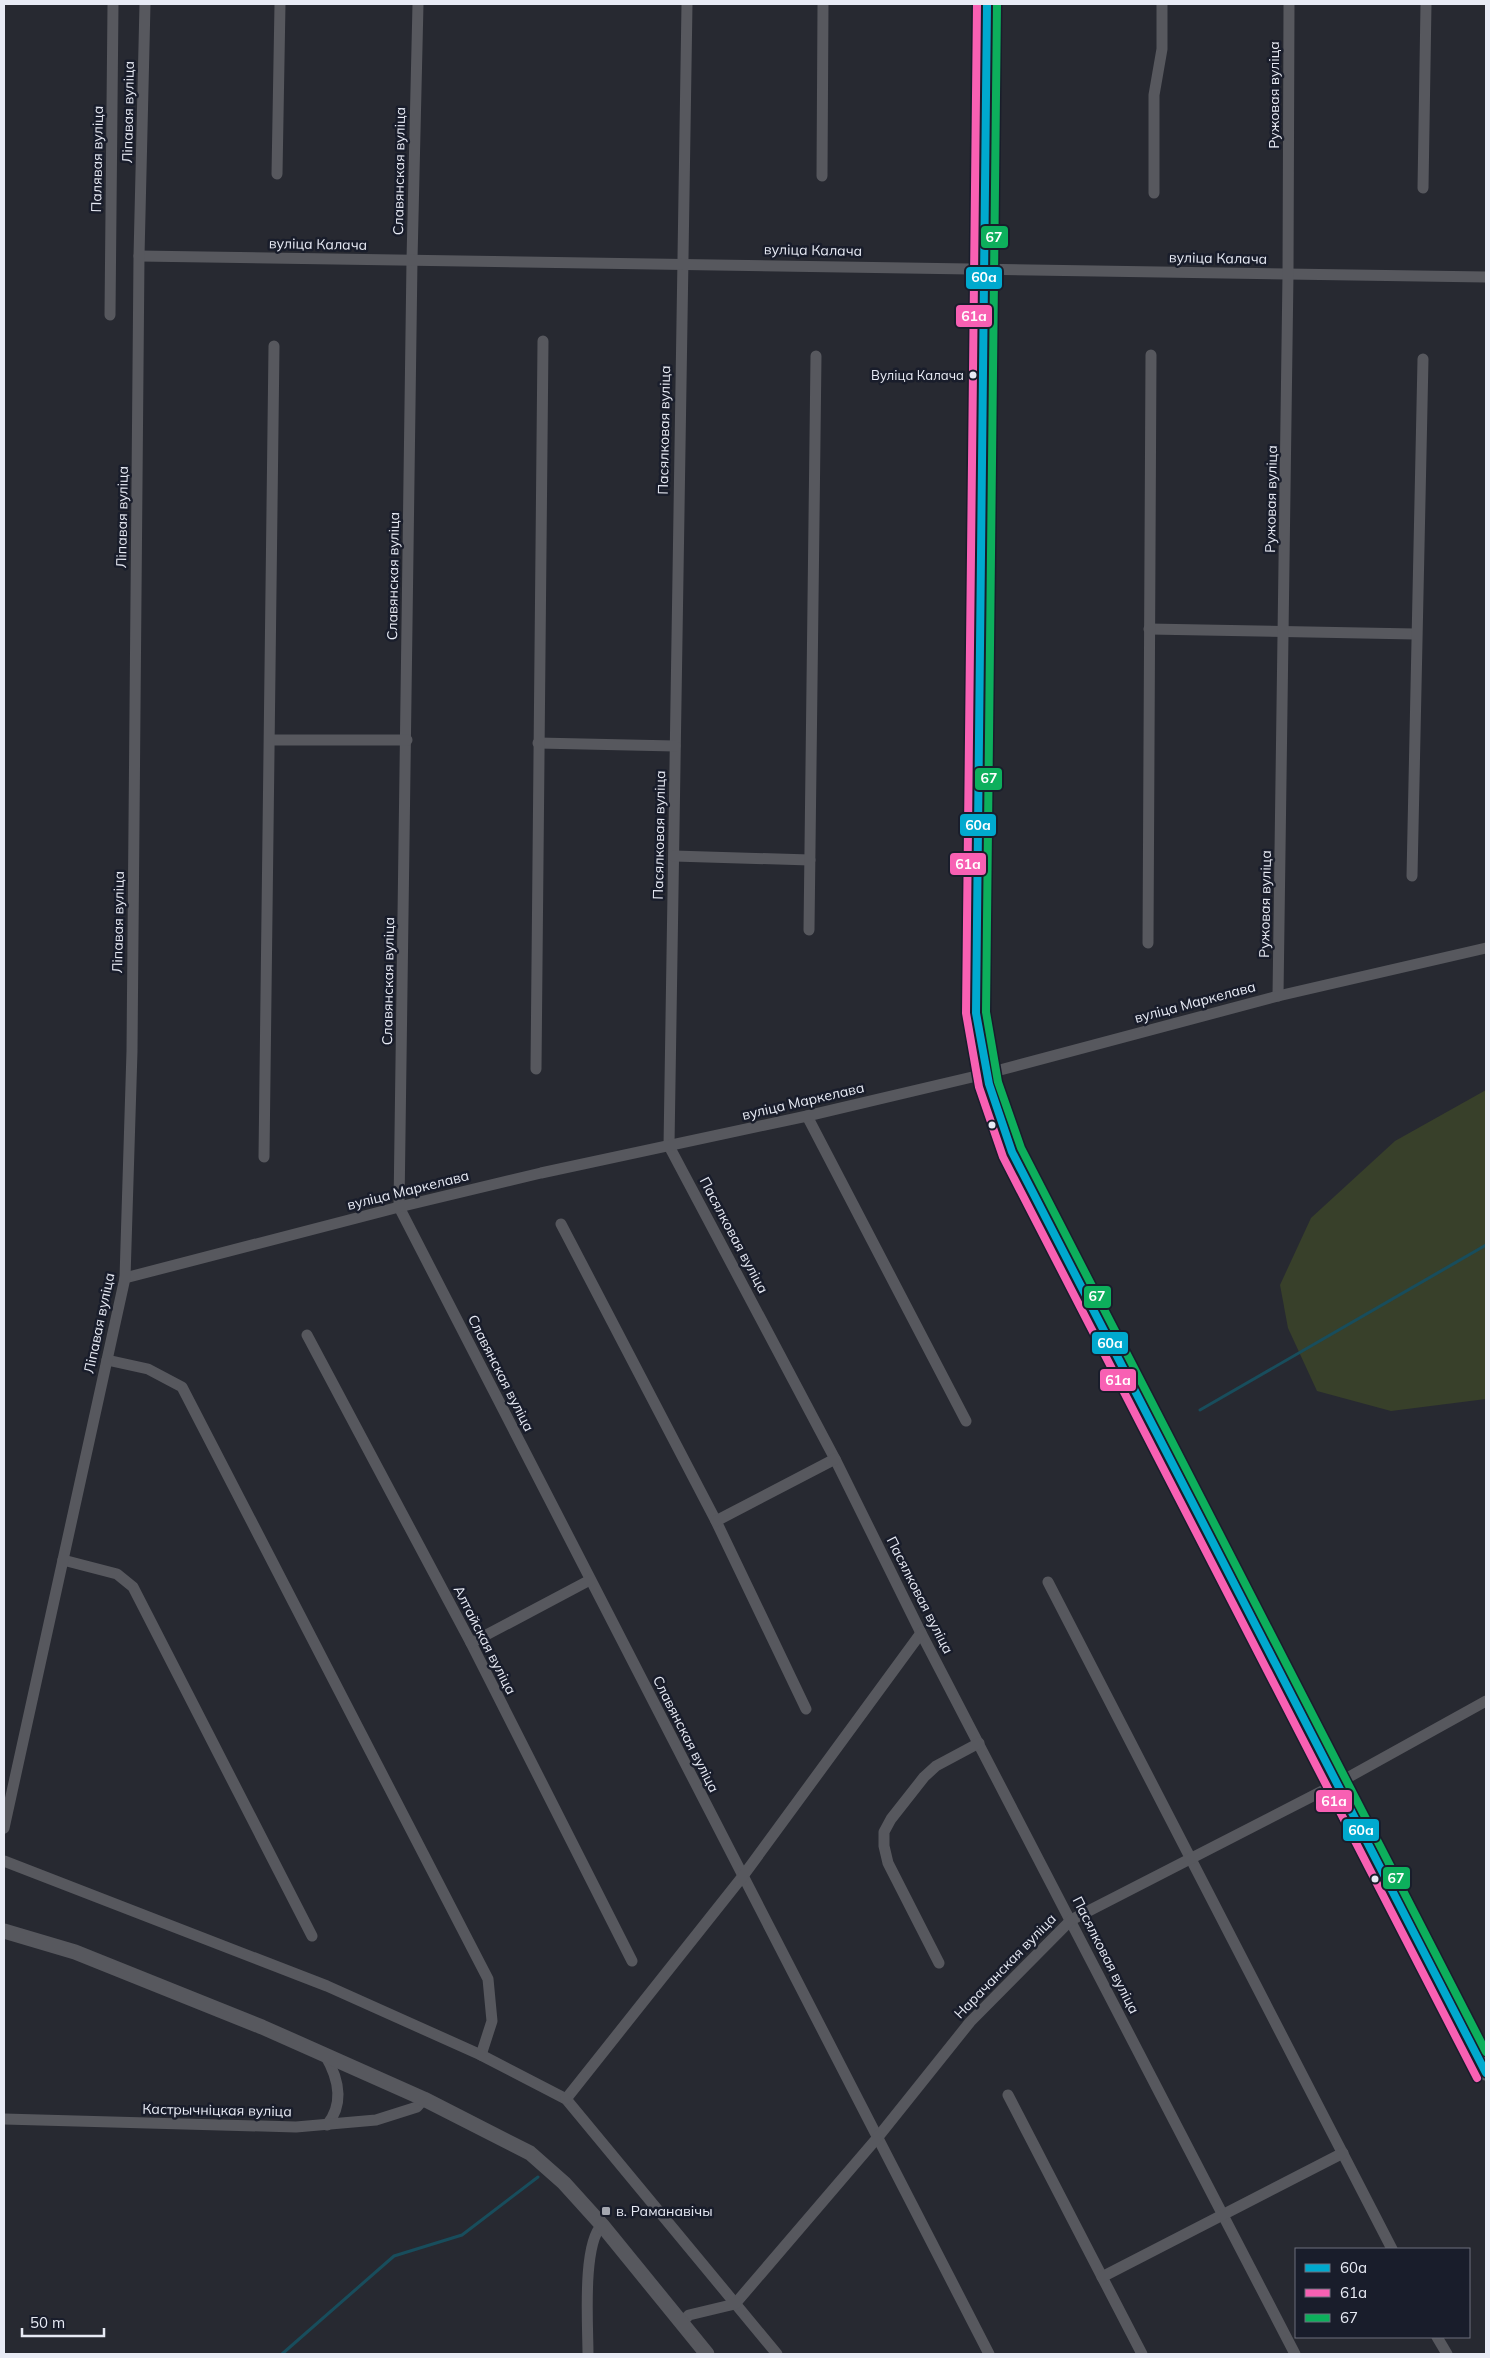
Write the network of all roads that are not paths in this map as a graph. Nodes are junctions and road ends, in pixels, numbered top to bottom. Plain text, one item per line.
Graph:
1 (113, 4) edge
2 (145, 4) edge
3 (280, 4) edge
4 (418, 4) edge
5 (687, 4) edge
6 (823, 4) edge
7 (987, 4) edge
8 (1162, 4) edge
9 (1290, 4) edge
10 (1426, 4) edge
11 (277, 174) dead end
12 (822, 176) dead end
13 (1423, 188) dead end
14 (1154, 193) dead end
15 (139, 256) junction
16 (412, 260) junction
17 (682, 263) junction
18 (986, 269) junction
19 (1288, 274) junction
20 (1486, 277) edge
21 (110, 315) dead end
22 (543, 341) dead end
23 (274, 346) dead end
24 (1151, 355) dead end
25 (816, 356) dead end
26 (1423, 359) dead end
27 (1149, 629) junction
28 (1284, 633) junction
29 (1415, 634) junction
30 (270, 740) junction
31 (407, 740) junction
32 (538, 743) junction
33 (675, 746) junction
34 (674, 856) junction
35 (810, 860) junction
36 (1412, 876) dead end
37 (808, 930) dead end
38 (1148, 943) dead end
39 (1486, 948) edge
40 (1278, 996) junction
41 (536, 1069) dead end
42 (985, 1074) junction
43 (807, 1116) junction
44 (669, 1146) junction
45 (264, 1157) dead end
46 (399, 1207) junction
47 (561, 1224) dead end
48 (125, 1278) junction
49 (307, 1335) dead end
50 (107, 1360) junction
51 (966, 1421) dead end
52 (836, 1459) junction
53 (716, 1521) junction
54 (63, 1560) junction
55 (590, 1580) junction
56 (1048, 1582) dead end
57 (921, 1633) junction
58 (471, 1644) junction
59 (1486, 1701) edge
60 (806, 1709) dead end
61 (979, 1743) junction
62 (1338, 1783) junction
63 (4, 1828) edge
64 (1191, 1858) junction
65 (4, 1861) edge
66 (743, 1876) junction
67 (1071, 1920) junction
68 (4, 1931) edge
69 (312, 1936) dead end
70 (632, 1961) dead end
71 (939, 1962) dead end
72 (325, 2053) junction
73 (481, 2055) junction
74 (1486, 2073) edge
75 (1008, 2095) dead end
76 (424, 2099) junction
77 (566, 2099) junction
78 (4, 2119) edge
79 (327, 2125) junction
80 (878, 2138) junction
81 (1343, 2153) junction
82 (1224, 2215) junction
83 (602, 2225) junction
84 (1391, 2248) edge
85 (1102, 2277) junction
86 (735, 2304) junction
87 (682, 2322) junction
88 (1438, 2338) edge
89 (588, 2354) edge
90 (707, 2354) edge
91 (777, 2354) edge
92 (989, 2354) edge
93 (1142, 2354) edge
94 (1295, 2354) edge
95 (1446, 2354) edge

1 - 21 street, Палявая вуліца
2 - 15 street, Ліпавая вуліца
3 - 11 street
4 - 16 street, Славянская вуліца
5 - 17 street, Пасялковая вуліца
6 - 12 street
7 - 18 street
8 - 14 street
9 - 19 street, Ружовая вуліца
10 - 13 street
15 - 16 street, вуліца Калача
15 - 48 street, Ліпавая вуліца
16 - 17 street, вуліца Калача
16 - 31 street, Славянская вуліца
17 - 18 street, вуліца Калача
17 - 33 street, Пасялковая вуліца
18 - 19 street, вуліца Калача
18 - 42 street
19 - 20 street, вуліца Калача
19 - 28 street, Ружовая вуліца
22 - 32 street
23 - 30 street
24 - 27 street
25 - 35 street
26 - 29 street
27 - 28 street
27 - 38 street
28 - 29 street
28 - 40 street, Ружовая вуліца
29 - 36 street
30 - 31 street
30 - 45 street
31 - 46 street, Славянская вуліца
32 - 33 street
32 - 41 street
33 - 34 street, Пасялковая вуліца
34 - 35 street
34 - 44 street, Пасялковая вуліца
35 - 37 street
39 - 40 street, вуліца Маркелава
40 - 42 street, вуліца Маркелава
42 - 43 street, вуліца Маркелава
42 - 62 street
43 - 44 street, вуліца Маркелава
43 - 51 street
44 - 46 street, вуліца Маркелава
44 - 52 street, Пасялковая вуліца
46 - 48 street, вуліца Маркелава
46 - 55 street, Славянская вуліца
47 - 53 street
48 - 50 street, Ліпавая вуліца
49 - 58 street, Алтайская вуліца
50 - 54 street, Ліпавая вуліца
50 - 73 street
52 - 53 street
52 - 57 street, Пасялковая вуліца
53 - 60 street
54 - 63 street, Ліпавая вуліца
54 - 69 street
55 - 58 street
55 - 66 street, Славянская вуліца
56 - 64 street
57 - 61 street, Пасялковая вуліца
57 - 66 street
58 - 70 street, Алтайская вуліца
59 - 62 street, Нарачанская вуліца
61 - 67 street, Пасялковая вуліца
61 - 71 street
62 - 64 street, Нарачанская вуліца
62 - 74 street
64 - 67 street, Нарачанская вуліца
64 - 81 street
65 - 73 street
66 - 77 street
66 - 80 street, Славянская вуліца
67 - 80 street, Нарачанская вуліца
67 - 82 street, Пасялковая вуліца
68 - 72 street
72 - 76 street
72 - 79 street
73 - 77 street
75 - 85 street
76 - 79 street, Кастрычніцкая вуліца
76 - 83 street
77 - 86 street
78 - 79 street, Кастрычніцкая вуліца
80 - 86 street, Нарачанская вуліца
80 - 92 street, Славянская вуліца
81 - 82 street
81 - 84 street
82 - 85 street
82 - 94 street, Пасялковая вуліца
83 - 87 street
83 - 89 street
85 - 93 street
86 - 87 street
86 - 91 street
87 - 90 street
88 - 95 street

